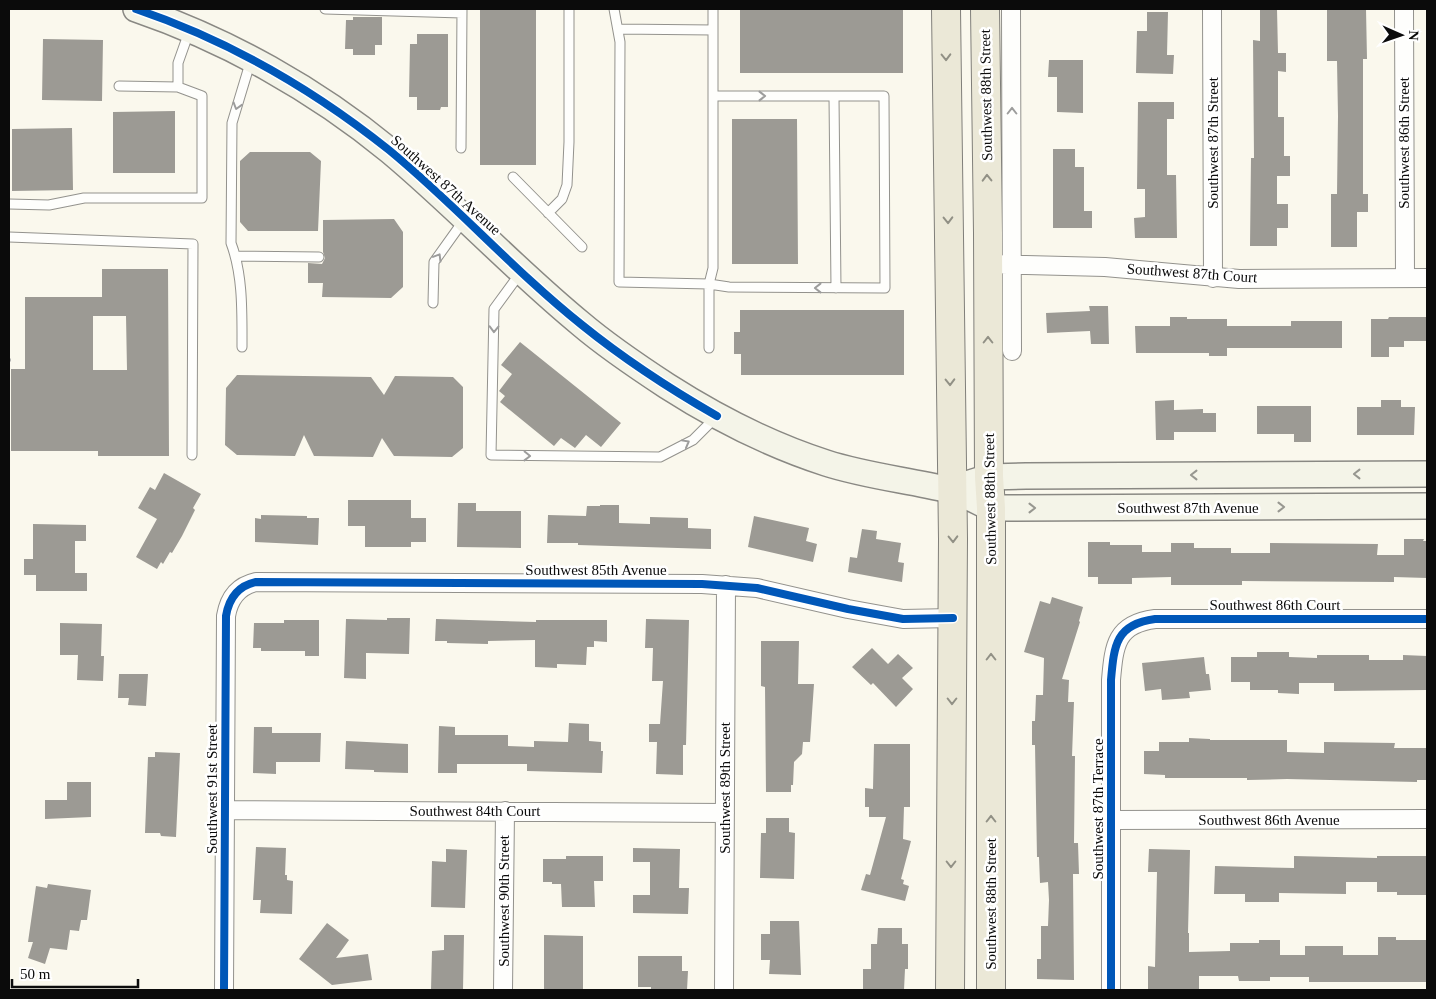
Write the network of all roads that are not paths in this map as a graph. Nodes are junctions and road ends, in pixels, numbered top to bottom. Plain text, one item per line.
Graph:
1 (136, 9) edge
2 (324, 9) edge
3 (569, 9) edge
4 (614, 9) edge
5 (713, 9) edge
6 (946, 9) edge
7 (984, 9) edge
8 (1012, 9) edge
9 (1212, 9) edge
10 (1404, 9) edge
11 (462, 11) edge
12 (164, 13) edge
13 (618, 29) junction
14 (190, 30) junction
15 (713, 30) junction
16 (251, 60) junction
17 (119, 86) dead end
18 (178, 86) junction
19 (713, 96) junction
20 (834, 96) junction
21 (461, 148) dead end
22 (513, 177) dead end
23 (9, 204) edge
24 (548, 213) junction
25 (465, 219) junction
26 (9, 237) edge
27 (582, 247) dead end
28 (236, 256) junction
29 (319, 256) dead end
30 (1000, 265) junction
31 (521, 271) junction
32 (1213, 278) junction
33 (1405, 278) junction
34 (1427, 278) edge
35 (709, 284) junction
36 (836, 288) junction
37 (433, 303) dead end
38 (242, 347) dead end
39 (709, 348) dead end
40 (1012, 351) dead end
41 (717, 416) junction
42 (192, 455) dead end
43 (1427, 474) edge
44 (989, 477) junction
45 (951, 490) junction
46 (1427, 506) edge
47 (991, 508) junction
48 (726, 585) junction
49 (237, 591) joint
50 (953, 618) junction
51 (1427, 618) edge
52 (1125, 630) joint
53 (226, 810) junction
54 (505, 811) junction
55 (725, 813) junction
56 (1427, 818) edge
57 (1112, 820) junction
58 (217, 990) edge
59 (225, 990) edge
60 (504, 990) edge
61 (724, 990) edge
62 (950, 990) edge
63 (991, 990) edge
64 (1110, 990) edge

1 - 12 main road, Southwest 87th Avenue
2 - 11 lane
3 - 24 lane
4 - 13 lane
5 - 15 lane
6 -> 45 main road
30 -> 7 main road, Southwest 88th Street
30 -> 8 street, Southwest 88th Street
9 - 32 street, Southwest 87th Street
10 - 33 street, Southwest 86th Street
11 - 21 lane
12 - 14 main road, Southwest 87th Avenue
13 - 15 lane
13 - 35 lane
14 - 16 main road, Southwest 87th Avenue
14 - 18 lane
15 - 19 lane
16 - 25 main road, Southwest 87th Avenue
16 -> 28 lane
17 - 18 lane
18 - 23 lane
19 -> 20 lane
19 - 35 lane
20 - 36 lane
20 - 36 lane
22 - 24 lane
24 - 27 lane
25 - 31 main road, Southwest 87th Avenue
37 -> 25 lane
26 - 42 lane
28 - 29 lane
28 - 38 lane
30 - 32 street, Southwest 87th Court
30 - 40 street, Southwest 88th Street
44 -> 30 main road, Southwest 88th Street
31 - 41 main road, Southwest 87th Avenue
31 -> 41 lane
32 - 33 street, Southwest 87th Court
33 - 34 street, Southwest 87th Court
36 -> 35 lane
35 - 39 lane
41 - 45 main road, Southwest 87th Avenue
43 -> 44 main road, Southwest 87th Avenue
44 - 45 main road, Southwest 87th Avenue
44 - 47 main road, Southwest 88th Street
45 - 47 main road, Southwest 87th Avenue
45 -> 50 main road
47 -> 46 main road, Southwest 87th Avenue
63 -> 47 main road, Southwest 88th Street
48 - 49 street, Southwest 85th Avenue
48 - 50 street, Southwest 85th Avenue
48 - 55 street, Southwest 89th Street
49 - 53 street, Southwest 91st Street
50 -> 62 main road
51 - 52 street, Southwest 86th Court
52 - 57 street, Southwest 87th Terrace
53 - 54 street, Southwest 84th Court
53 - 59 street, Southwest 91st Street
54 - 55 street, Southwest 84th Court
54 - 60 street, Southwest 90th Street
55 - 61 street, Southwest 89th Street
56 - 57 street, Southwest 86th Avenue
57 - 64 street, Southwest 87th Terrace
58 - 59 street

